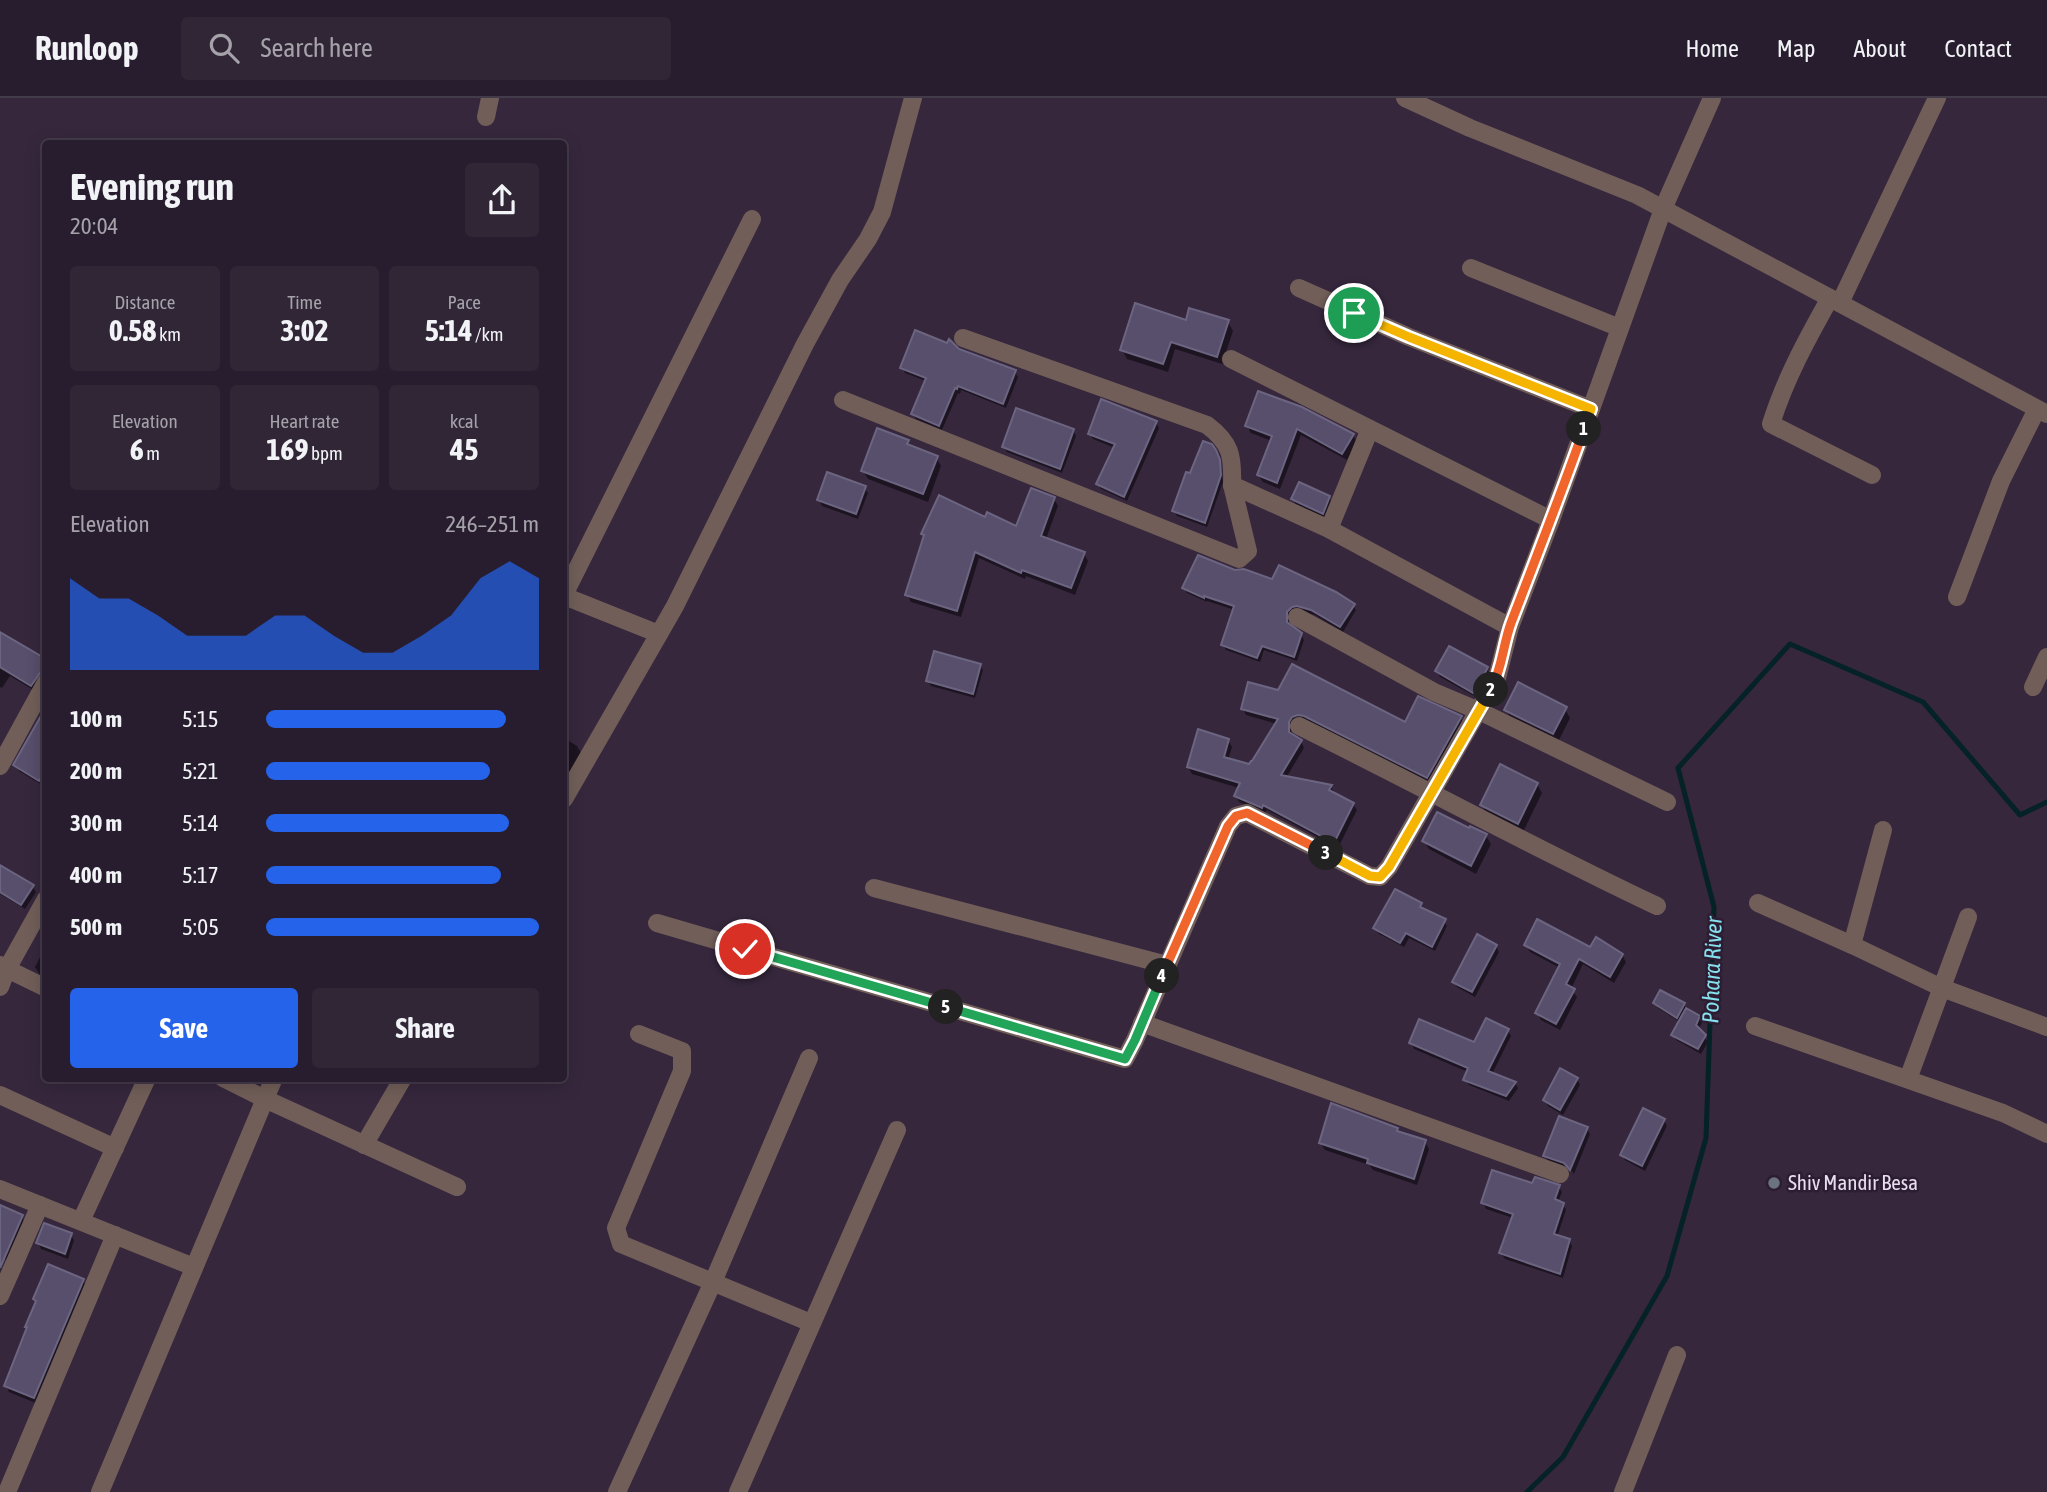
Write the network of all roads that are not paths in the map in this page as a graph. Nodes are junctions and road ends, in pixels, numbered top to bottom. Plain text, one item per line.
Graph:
1 (490, 98) edge
2 (913, 98) edge
3 (1405, 98) edge
4 (1712, 98) edge
5 (1937, 98) edge
6 (486, 117) dead end
7 (1663, 209) junction
8 (752, 219) dead end
9 (1471, 268) dead end
10 (1299, 288) dead end
11 (1835, 301) junction
12 (1620, 328) junction
13 (963, 338) dead end
14 (1231, 359) dead end
15 (843, 400) dead end
16 (1591, 409) junction
17 (2042, 411) edge
18 (1370, 429) junction
19 (1872, 475) dead end
20 (1232, 485) junction
21 (1551, 520) junction
22 (1329, 529) junction
23 (567, 589) edge
24 (567, 596) edge
25 (1957, 597) dead end
26 (1297, 617) dead end
27 (1510, 627) junction
28 (659, 634) junction
29 (2047, 657) edge
30 (2033, 687) dead end
31 (42, 689) edge
32 (1479, 711) junction
33 (1299, 726) dead end
34 (0, 766) edge
35 (1433, 792) junction
36 (567, 794) edge
37 (1667, 802) dead end
38 (1883, 830) dead end
39 (874, 888) dead end
40 (1758, 904) dead end
41 (42, 905) edge
42 (1657, 906) dead end
43 (1968, 917) dead end
44 (657, 923) dead end
45 (1852, 945) junction
46 (1167, 965) junction
47 (4, 967) edge
48 (42, 986) edge
49 (0, 987) edge
50 (1942, 989) junction
51 (1142, 1023) junction
52 (1755, 1027) dead end
53 (2047, 1027) edge
54 (639, 1034) dead end
55 (809, 1058) dead end
56 (1908, 1079) junction
57 (145, 1082) edge
58 (231, 1082) edge
59 (272, 1082) edge
60 (401, 1082) edge
61 (0, 1095) edge
62 (265, 1099) junction
63 (897, 1130) dead end
64 (2047, 1135) edge
65 (364, 1145) junction
66 (115, 1148) junction
67 (1560, 1174) dead end
68 (457, 1187) dead end
69 (0, 1189) edge
70 (40, 1205) junction
71 (81, 1221) junction
72 (115, 1235) junction
73 (194, 1267) junction
74 (713, 1282) junction
75 (0, 1296) edge
76 (811, 1323) junction
77 (1677, 1354) dead end
78 (7, 1492) edge
79 (100, 1492) edge
80 (617, 1492) edge
81 (738, 1492) edge
82 (1623, 1492) edge

1 - 6 street
2 - 28 street
3 - 7 street
4 - 7 street
5 - 11 street
7 - 11 street
7 - 12 street
8 - 23 street
9 - 12 street
10 - 16 street
11 - 17 street
11 - 19 street
12 - 16 street
13 - 20 street
14 - 18 street
15 - 20 street
16 - 21 street
17 - 25 street
18 - 21 street
18 - 22 street
20 - 22 street
21 - 27 street
22 - 27 street
24 - 28 street
26 - 32 street
27 - 32 street
28 - 36 street
29 - 30 street
31 - 34 street
32 - 35 street
32 - 37 street
33 - 35 street
35 - 42 street
35 - 46 street
38 - 45 street
39 - 46 street
40 - 45 street
41 - 47 street
43 - 50 street
44 - 51 street
45 - 50 street
46 - 51 street
47 - 48 street
47 - 49 street
50 - 53 street
50 - 56 street
51 - 67 street
52 - 56 street
54 - 74 street
55 - 74 street
56 - 64 street
57 - 66 street
58 - 62 street
59 - 62 street
60 - 65 street
61 - 66 street
62 - 65 street
62 - 73 street
63 - 76 street
65 - 68 street
66 - 71 street
69 - 70 street
70 - 71 street
70 - 75 street
71 - 72 street
72 - 73 street
72 - 78 street
73 - 79 street
74 - 76 street
74 - 80 street
76 - 81 street
77 - 82 street

